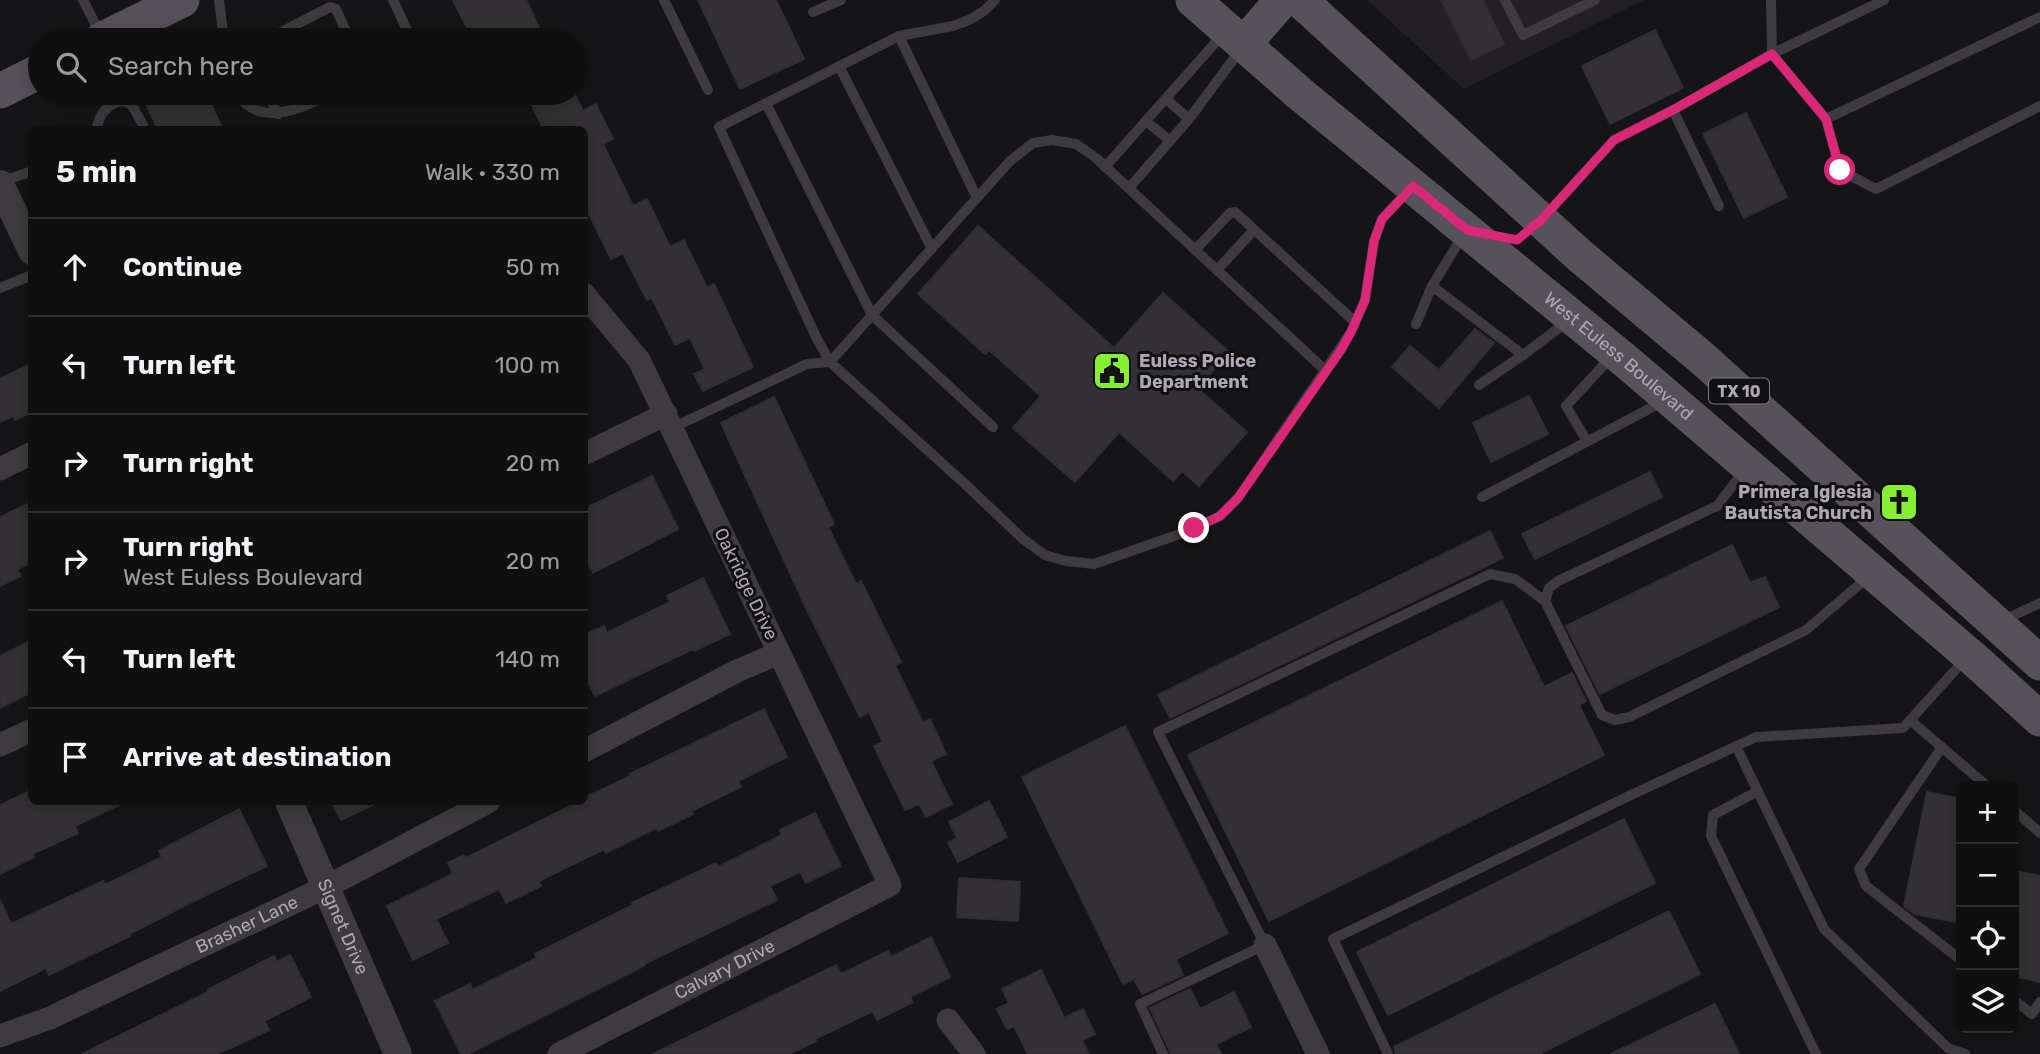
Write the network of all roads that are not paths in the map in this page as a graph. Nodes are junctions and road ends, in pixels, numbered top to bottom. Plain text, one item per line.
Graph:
1 (83, 0) edge
2 (182, 0) edge
3 (219, 0) edge
4 (393, 0) edge
5 (664, 0) edge
6 (841, 0) edge
7 (995, 0) edge
8 (1193, 0) edge
9 (1282, 0) edge
10 (1300, 0) edge
11 (1505, 0) edge
12 (1595, 0) edge
13 (1771, 0) edge
14 (1884, 0) edge
15 (1576, 4) edge
16 (813, 12) dead end
17 (2040, 17) edge
18 (96, 28) edge
19 (126, 28) edge
20 (222, 28) edge
21 (289, 28) edge
22 (345, 28) edge
23 (406, 28) edge
24 (899, 36) junction
25 (1236, 37) junction
26 (1772, 54) junction
27 (839, 66) junction
28 (28, 77) edge
29 (708, 90) dead end
30 (0, 91) edge
31 (1166, 99) junction
32 (765, 103) junction
33 (113, 105) edge
34 (132, 105) edge
35 (250, 105) edge
36 (273, 105) edge
37 (308, 105) edge
38 (2040, 106) edge
39 (1673, 110) junction
40 (278, 114) junction
41 (1189, 119) junction
42 (1826, 119) junction
43 (1146, 121) junction
44 (143, 125) dead end
45 (97, 126) edge
46 (1170, 141) junction
47 (1105, 167) junction
48 (28, 173) edge
49 (0, 185) edge
50 (1413, 186) junction
51 (1129, 188) junction
52 (977, 198) junction
53 (1719, 206) dead end
54 (1541, 220) junction
55 (1254, 230) junction
56 (1467, 230) junction
57 (28, 243) edge
58 (932, 249) junction
59 (1195, 250) junction
60 (1217, 270) junction
61 (28, 277) edge
62 (1432, 286) junction
63 (0, 288) edge
64 (588, 300) edge
65 (872, 315) junction
66 (1573, 317) junction
67 (1355, 323) junction
68 (1416, 324) dead end
69 (1615, 352) junction
70 (1523, 355) junction
71 (830, 362) junction
72 (1326, 371) junction
73 (1479, 385) dead end
74 (1669, 398) junction
75 (669, 421) junction
76 (993, 427) dead end
77 (1587, 441) junction
78 (588, 452) edge
79 (28, 455) edge
80 (1748, 466) junction
81 (0, 469) edge
82 (1482, 497) dead end
83 (1873, 573) junction
84 (1545, 601) junction
85 (2040, 603) edge
86 (1997, 624) junction
87 (779, 653) junction
88 (1968, 655) junction
89 (2040, 663) edge
90 (2040, 719) edge
91 (1910, 720) junction
92 (28, 732) edge
93 (0, 745) edge
94 (1736, 746) junction
95 (1942, 747) junction
96 (588, 749) edge
97 (1981, 781) edge
98 (1758, 791) junction
99 (290, 805) edge
100 (482, 805) edge
101 (2019, 814) edge
102 (2040, 832) edge
103 (890, 885) joint
104 (326, 887) junction
105 (1265, 945) junction
106 (1956, 956) edge
107 (2040, 1002) edge
108 (2019, 1004) edge
109 (948, 1020) dead end
110 (0, 1036) edge
111 (1945, 1051) edge
112 (398, 1054) edge
113 (559, 1054) edge
114 (974, 1054) edge
115 (1163, 1054) edge
116 (1318, 1054) edge
117 (1388, 1054) edge
118 (1816, 1054) edge
119 (1965, 1054) edge

1 - 18 lane
2 - 19 main road
3 - 20 lane
4 - 23 lane
5 - 29 lane
6 - 16 lane
7 - 24 lane
8 - 25 main road, West Euless Boulevard / TX 10
9 - 25 main road
10 - 54 main road, TX 10
11 - 15 lane
12 - 15 lane
13 - 26 lane
14 - 26 lane
17 - 42 lane
21 - 22 lane
24 - 27 lane
24 - 52 lane
25 - 31 lane
25 - 41 lane
25 - 50 main road, West Euless Boulevard / TX 10
26 - 39 lane
26 - 42 lane
27 - 32 lane
27 - 58 lane
28 - 30 main road
31 - 41 lane
31 - 43 lane
32 - 65 lane
32 - 71 lane
33 - 45 lane
34 - 44 lane
35 - 40 lane
36 - 40 lane
37 - 40 lane
38 - 42 lane
39 - 53 lane
39 - 54 lane
41 - 46 lane
43 - 46 lane
43 - 47 lane
46 - 51 lane
47 - 51 lane
47 - 52 lane
48 - 49 lane
49 - 57 street
50 - 56 main road, West Euless Boulevard / TX 10
50 - 67 lane
51 - 59 lane
52 - 58 lane
54 - 56 main road
54 - 86 main road, TX 10
55 - 59 lane
55 - 60 lane
55 - 67 lane
56 - 62 lane
56 - 66 main road, West Euless Boulevard / TX 10
58 - 65 lane
59 - 60 lane
60 - 72 lane
61 - 63 lane
62 - 68 lane
62 - 70 lane
64 - 75 street, Oakridge Drive
65 - 71 lane
65 - 76 lane
66 - 69 main road, West Euless Boulevard / TX 10
66 - 70 lane
67 - 72 lane
69 - 74 main road, West Euless Boulevard / TX 10
69 - 77 lane
70 - 73 lane
71 - 72 lane
71 - 75 lane
74 - 77 lane
74 - 80 main road, West Euless Boulevard / TX 10
75 - 78 street
75 - 87 street, Oakridge Drive
77 - 82 lane
79 - 81 street
80 - 83 main road, West Euless Boulevard / TX 10
80 - 84 lane
83 - 84 lane
83 - 88 main road, West Euless Boulevard / TX 10
84 - 105 lane
85 - 86 lane
86 - 89 main road, TX 10
87 - 96 street
87 - 103 street, Oakridge Drive
88 - 90 main road, West Euless Boulevard / TX 10
88 - 91 lane
91 - 94 lane
91 - 95 lane
92 - 93 street
94 - 98 lane
94 - 117 lane
95 - 97 lane
95 - 106 lane
98 - 111 lane
98 - 118 lane
99 - 104 street, Signet Drive
100 - 104 street, Brasher Lane
101 - 102 lane
103 - 113 street, Calvary Drive
104 - 110 street, Brasher Lane
104 - 112 street, Signet Drive
105 - 115 lane
105 - 116 street
107 - 108 lane
109 - 114 street
111 - 119 lane

